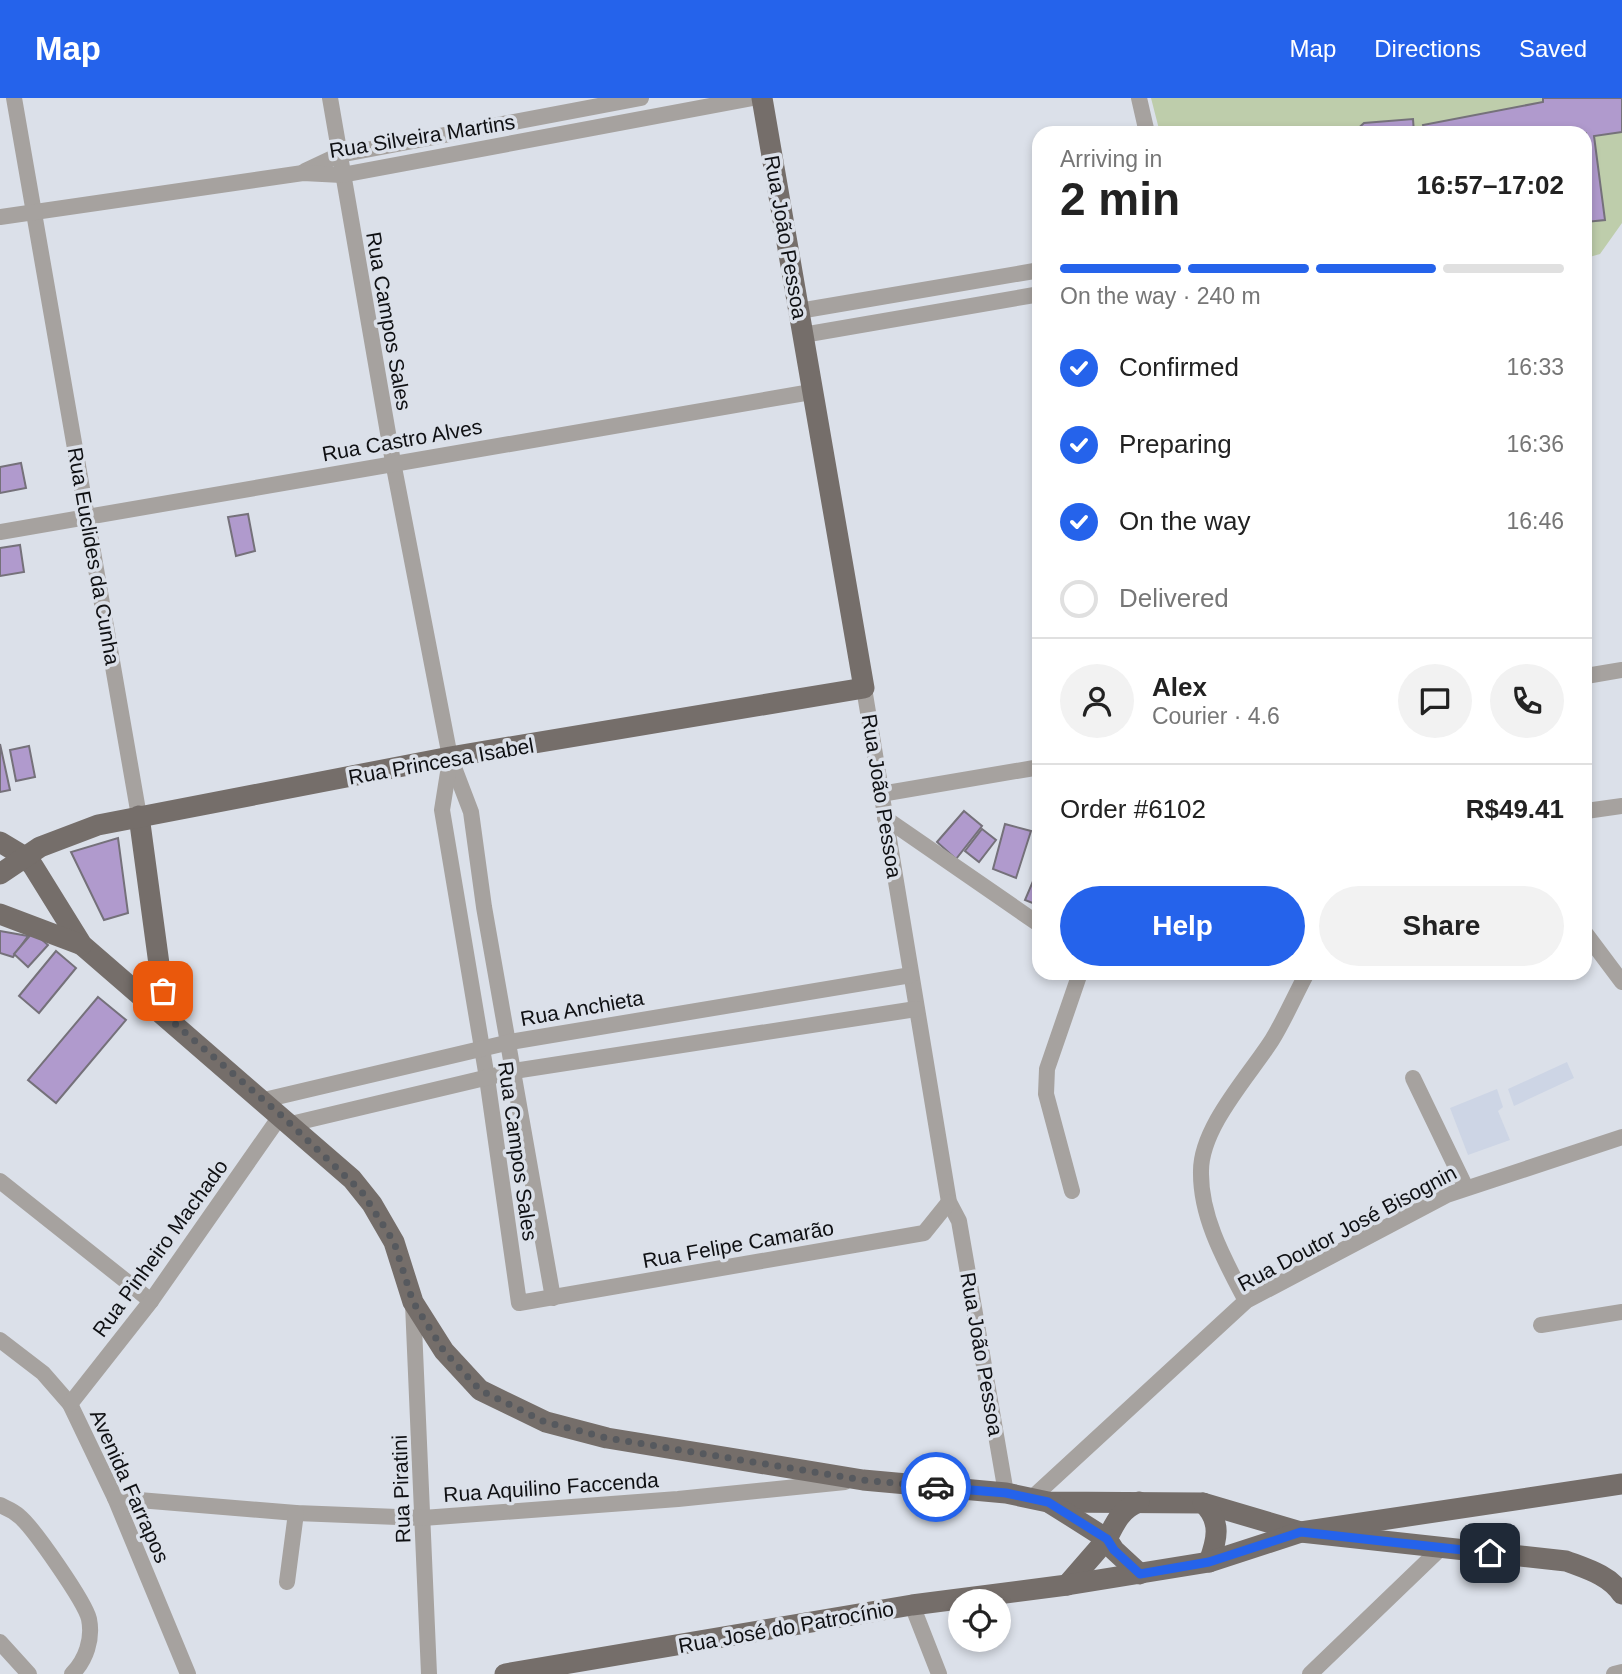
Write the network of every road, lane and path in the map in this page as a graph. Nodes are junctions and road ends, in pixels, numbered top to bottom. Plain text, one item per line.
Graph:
1 (14, 98) edge
2 (330, 98) edge
3 (641, 98) edge
4 (753, 98) edge
5 (762, 98) edge
6 (1139, 98) edge
7 (505, 123) junction
8 (1145, 126) edge
9 (510, 144) junction
10 (339, 155) junction
11 (303, 173) junction
12 (342, 175) junction
13 (33, 211) junction
14 (0, 217) edge
15 (1032, 271) edge
16 (1032, 295) edge
17 (799, 311) junction
18 (803, 335) junction
19 (811, 392) junction
20 (393, 462) junction
21 (88, 518) junction
22 (0, 532) edge
23 (1622, 670) edge
24 (1592, 675) edge
25 (864, 688) junction
26 (450, 757) junction
27 (1032, 768) edge
28 (881, 794) junction
29 (1622, 806) edge
30 (1592, 810) edge
31 (139, 817) junction
32 (885, 818) junction
33 (0, 832) edge
34 (0, 842) edge
35 (25, 857) junction
36 (0, 874) edge
37 (484, 907) junction
38 (458, 912) junction
39 (0, 914) edge
40 (1032, 919) edge
41 (1592, 942) edge
42 (82, 945) junction
43 (911, 975) junction
44 (1078, 980) edge
45 (1303, 980) edge
46 (1622, 982) edge
47 (706, 1009) junction
48 (916, 1009) junction
49 (166, 1016) junction
50 (712, 1040) junction
51 (510, 1042) junction
52 (482, 1048) junction
53 (514, 1071) junction
54 (487, 1078) junction
55 (1413, 1078) dead end
56 (264, 1100) junction
57 (286, 1120) junction
58 (1622, 1138) edge
59 (0, 1181) edge
60 (1466, 1188) junction
61 (1072, 1192) dead end
62 (950, 1202) junction
63 (553, 1298) junction
64 (151, 1301) junction
65 (1246, 1301) junction
66 (413, 1302) junction
67 (519, 1303) joint
68 (1622, 1312) edge
69 (1541, 1325) dead end
70 (0, 1340) edge
71 (70, 1404) junction
72 (863, 1480) junction
73 (1622, 1484) edge
74 (1006, 1493) junction
75 (115, 1498) junction
76 (1040, 1500) junction
77 (1139, 1502) junction
78 (1203, 1503) junction
79 (0, 1505) edge
80 (296, 1513) junction
81 (423, 1518) junction
82 (1301, 1532) junction
83 (1107, 1539) junction
84 (1440, 1549) junction
85 (1209, 1562) junction
86 (1140, 1574) junction
87 (286, 1582) dead end
88 (1068, 1586) junction
89 (1622, 1594) edge
90 (912, 1605) junction
91 (0, 1643) edge
92 (1622, 1672) edge
93 (29, 1674) edge
94 (72, 1674) edge
95 (188, 1674) edge
96 (429, 1674) edge
97 (505, 1674) edge
98 (939, 1674) edge
99 (1310, 1674) edge
100 (1614, 1674) edge

1 - 13 street, Rua Euclides da Cunha
2 - 10 street, Rua Campos Sales
3 - 7 street, Rua Silveira Martins
4 - 9 street, Rua Silveira Martins
5 - 17 main road, Rua João Pessoa
6 - 8 street
7 - 9 street
7 - 10 street, Rua Silveira Martins
9 - 12 street, Rua Silveira Martins
10 - 11 street, Rua Silveira Martins
10 - 12 street, Rua Campos Sales
11 - 12 street, Rua Silveira Martins
11 - 13 street, Rua Silveira Martins
12 - 20 street, Rua Campos Sales
13 - 14 street, Rua Silveira Martins
13 - 21 street, Rua Euclides da Cunha
15 - 17 street
16 - 18 street
17 - 18 main road, Rua João Pessoa
18 - 19 main road, Rua João Pessoa
19 - 20 street, Rua Castro Alves
19 - 25 main road, Rua João Pessoa
20 - 21 street, Rua Castro Alves
20 - 26 street, Rua Campos Sales
21 - 22 street, Rua Castro Alves
21 - 31 street, Rua Euclides da Cunha
23 - 24 street
25 - 26 main road, Rua Princesa Isabel
25 - 28 street, Rua João Pessoa
26 - 31 main road, Rua Princesa Isabel
26 - 37 street, Rua Campos Sales
26 - 38 street, Rua Campos Sales
27 - 28 street
28 - 32 street, Rua João Pessoa
29 - 30 street
31 - 35 main road, Rua Princesa Isabel
31 - 49 main road, Rua Euclides da Cunha
32 - 40 street
32 - 43 street, Rua João Pessoa
33 - 35 street
34 - 35 main road
35 - 36 main road, Rua Princesa Isabel
35 - 42 main road
37 - 38 street
37 - 51 street, Rua Campos Sales
38 - 52 street, Rua Campos Sales
39 - 42 main road
41 - 46 street
42 - 49 main road
43 - 47 street, Rua Anchieta
43 - 48 street, Rua João Pessoa
44 - 61 street
45 - 65 street
47 - 50 street
47 - 51 street, Rua Anchieta
48 - 50 street
48 - 62 street, Rua João Pessoa
49 - 56 main road
50 - 53 street
51 - 52 street, Rua Anchieta
51 - 53 street, Rua Campos Sales
52 - 54 street, Rua Campos Sales
52 - 56 street, Rua Anchieta
53 - 54 street
53 - 63 street, Rua Campos Sales
54 - 57 street
54 - 67 street, Rua Campos Sales
55 - 60 street
56 - 57 main road
57 - 64 street, Rua Pinheiro Machado
57 - 66 main road
58 - 60 street, Rua Doutor José Bisognin
59 - 64 street
60 - 65 street, Rua Doutor José Bisognin
62 - 63 street, Rua Felipe Camarão
62 - 74 street, Rua João Pessoa
63 - 67 street, Rua Felipe Camarão
64 - 71 street, Rua Pinheiro Machado
65 - 76 street, Rua Doutor José Bisognin
66 - 72 main road
66 - 81 street, Rua Piratini
68 - 69 street
70 - 71 street, Avenida Farrapos
71 - 75 street, Avenida Farrapos
72 - 74 main road
72 - 81 street, Rua Aquilino Faccenda
73 - 82 main road
74 - 76 main road
75 - 80 street, Rua Aquilino Faccenda
75 - 95 street, Avenida Farrapos
76 - 77 main road
76 - 83 main road
77 - 78 main road
77 - 83 main road
78 - 82 main road
78 - 85 main road
79 - 94 street
80 - 81 street, Rua Aquilino Faccenda
80 - 87 street
81 - 96 street, Rua Piratini
82 - 84 main road
82 - 85 main road
83 - 86 main road
83 - 88 main road
84 - 89 main road
84 - 99 street
85 - 86 main road
86 - 88 main road, Rua José do Patrocínio
88 - 90 main road, Rua José do Patrocínio
90 - 97 main road, Rua José do Patrocínio
90 - 98 street
91 - 93 street
92 - 100 street

